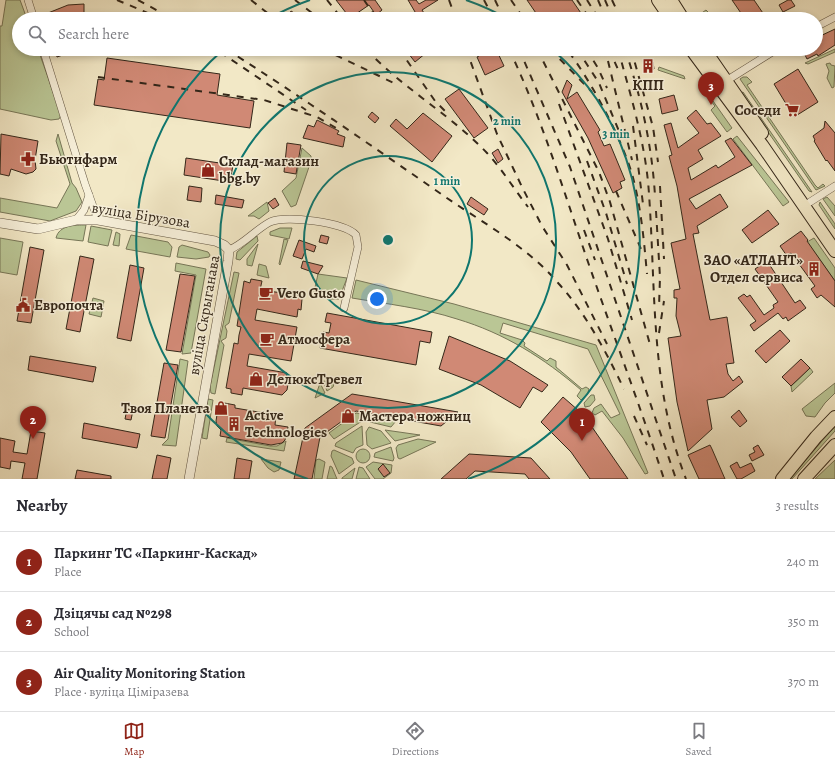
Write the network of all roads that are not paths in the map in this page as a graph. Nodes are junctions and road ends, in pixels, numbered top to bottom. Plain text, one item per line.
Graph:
1 (28, 0) edge
2 (658, 0) edge
3 (671, 0) edge
4 (32, 12) edge
5 (666, 12) edge
6 (679, 12) edge
7 (835, 17) edge
8 (823, 24) edge
9 (45, 56) edge
10 (696, 56) edge
11 (709, 56) edge
12 (766, 56) edge
13 (726, 81) junction
14 (835, 186) edge
15 (89, 195) junction
16 (810, 202) junction
17 (76, 220) junction
18 (98, 220) junction
19 (0, 223) edge
20 (835, 237) edge
21 (229, 250) junction
22 (835, 251) edge
23 (344, 308) dead end
24 (835, 417) edge
25 (835, 445) edge
26 (189, 479) edge
27 (782, 479) edge
28 (804, 479) edge

1 - 4 street
2 - 5 main road
3 - 6 main road
7 - 8 street
9 - 15 street
10 - 22 main road
11 - 13 main road
12 - 13 street
13 - 16 main road
14 - 16 street
15 - 17 street
15 - 18 street
16 - 20 main road
17 - 18 street, вуліца Бірузова
17 - 19 street, вуліца Бірузова
18 - 21 street, вуліца Бірузова
21 - 23 street, вуліца Скрыганава
21 - 26 street, вуліца Скрыганава
24 - 27 main road
25 - 28 main road

